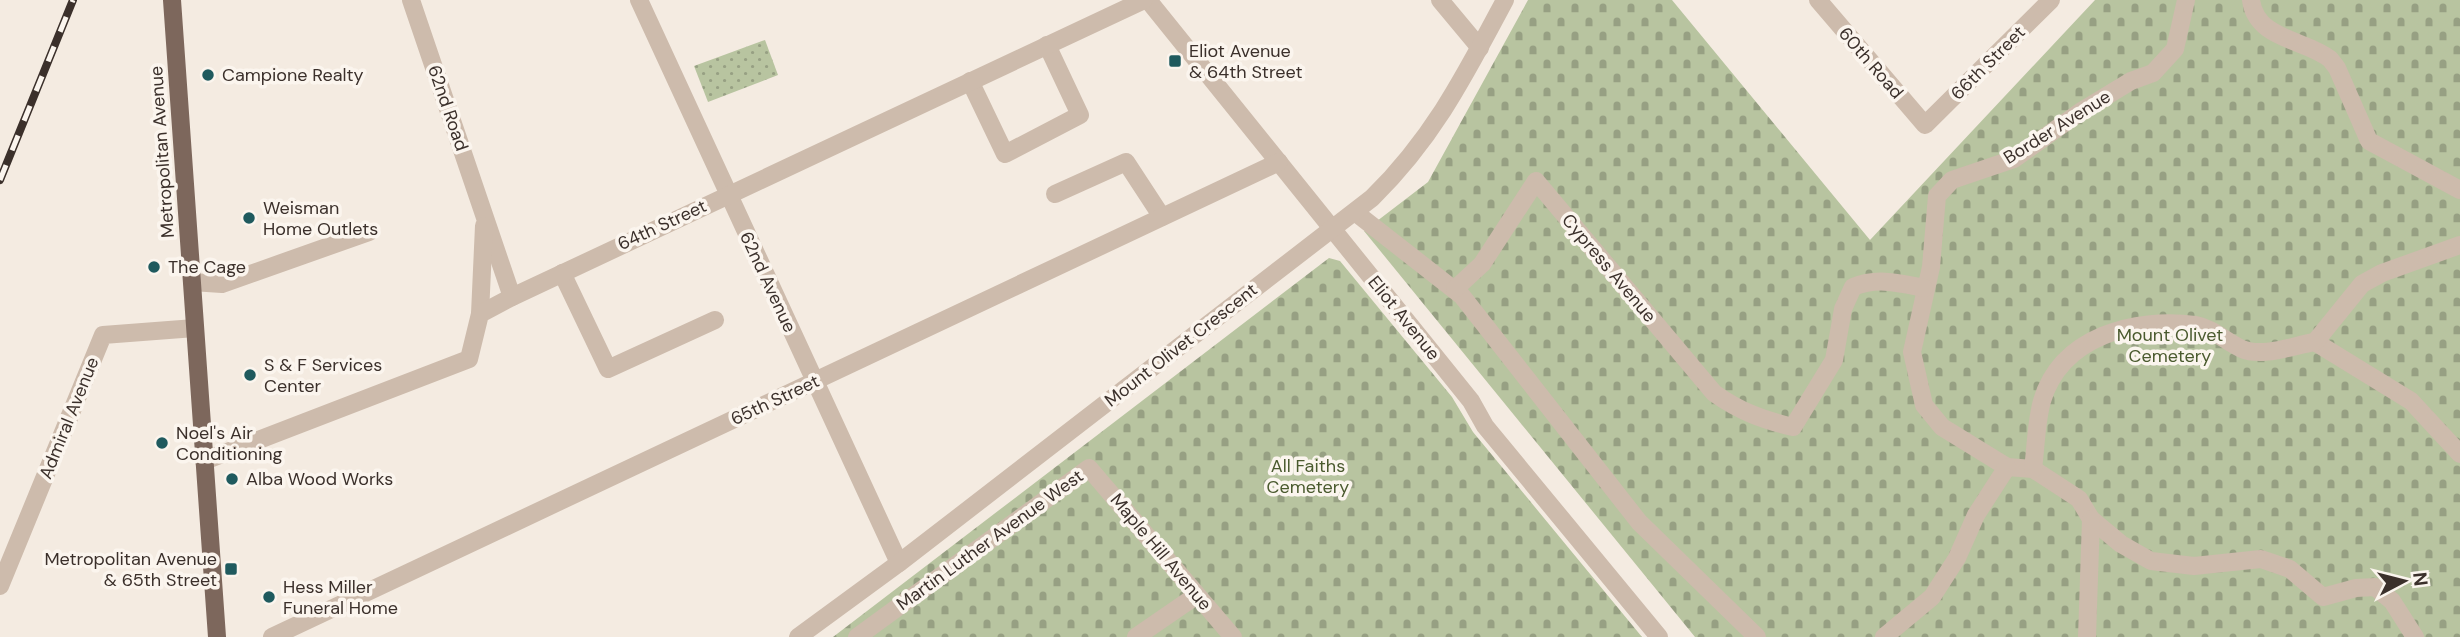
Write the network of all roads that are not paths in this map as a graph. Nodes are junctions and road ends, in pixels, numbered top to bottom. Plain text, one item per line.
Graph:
1 (172, 0) edge
2 (411, 0) edge
3 (639, 0) edge
4 (1146, 0) edge
5 (1440, 0) edge
6 (1506, 0) edge
7 (1818, 0) edge
8 (2051, 0) edge
9 (2186, 0) edge
10 (2251, 0) edge
11 (1047, 46) junction
12 (1480, 48) junction
13 (970, 81) junction
14 (1925, 125) joint
15 (1279, 162) junction
16 (2460, 190) edge
17 (1055, 194) dead end
18 (727, 195) junction
19 (1356, 213) junction
20 (485, 215) junction
21 (1162, 218) junction
22 (1334, 229) junction
23 (369, 232) dead end
24 (2460, 245) edge
25 (562, 273) junction
26 (192, 282) junction
27 (1924, 288) junction
28 (1455, 289) junction
29 (512, 297) junction
30 (480, 314) junction
31 (715, 320) dead end
32 (195, 328) junction
33 (2315, 342) junction
34 (814, 382) junction
35 (2460, 454) edge
36 (204, 461) junction
37 (2007, 467) junction
38 (1089, 468) joint
39 (2033, 469) junction
40 (2091, 519) junction
41 (899, 563) junction
42 (0, 586) edge
43 (1197, 595) junction
44 (217, 637) edge
45 (272, 637) edge
46 (798, 637) edge
47 (857, 637) edge
48 (1136, 637) edge
49 (1233, 637) edge
50 (1658, 637) edge
51 (1757, 637) edge
52 (1884, 637) edge
53 (2087, 637) edge
54 (2415, 637) edge

1 - 26 main road, Metropolitan Avenue
2 - 20 street, 62nd Road
3 - 18 street, 62nd Avenue
4 - 11 street, 64th Street
4 - 15 street, Eliot Avenue
5 - 12 street
6 - 12 street, Mount Olivet Crescent
7 - 14 street, 60th Road
8 - 14 street, 66th Street
9 - 27 street, Border Avenue
10 - 16 street
11 - 13 street, 64th Street
11 - 13 street
12 - 19 street, Mount Olivet Crescent
13 - 18 street, 64th Street
15 - 21 street, 65th Street
15 - 22 street, Eliot Avenue
17 - 21 street
18 - 25 street, 64th Street
18 - 34 street, 62nd Avenue
19 - 22 street, Mount Olivet Crescent
19 - 28 street
20 - 29 street, 62nd Road
20 - 30 street, 62nd Road
21 - 34 street, 65th Street
22 - 41 street, Mount Olivet Crescent
22 - 50 street, Eliot Avenue
23 - 26 street
24 - 33 street
25 - 29 street, 64th Street
25 - 31 street
26 - 32 main road, Metropolitan Avenue
27 - 28 street, Cypress Avenue
27 - 37 street
28 - 51 street
29 - 30 street, 64th Street
30 - 36 street
32 - 36 main road, Metropolitan Avenue
32 - 42 street, Admiral Avenue
33 - 35 street
33 - 39 street
34 - 41 street, 62nd Avenue
34 - 45 street, 65th Street
36 - 44 main road, Metropolitan Avenue
37 - 39 street
37 - 52 street
38 - 43 street, Maple Hill Avenue
38 - 47 street, Martin Luther Avenue West
39 - 40 street
40 - 53 street
40 - 54 street
41 - 46 street, Mount Olivet Crescent
43 - 48 street
43 - 49 street, Maple Hill Avenue

